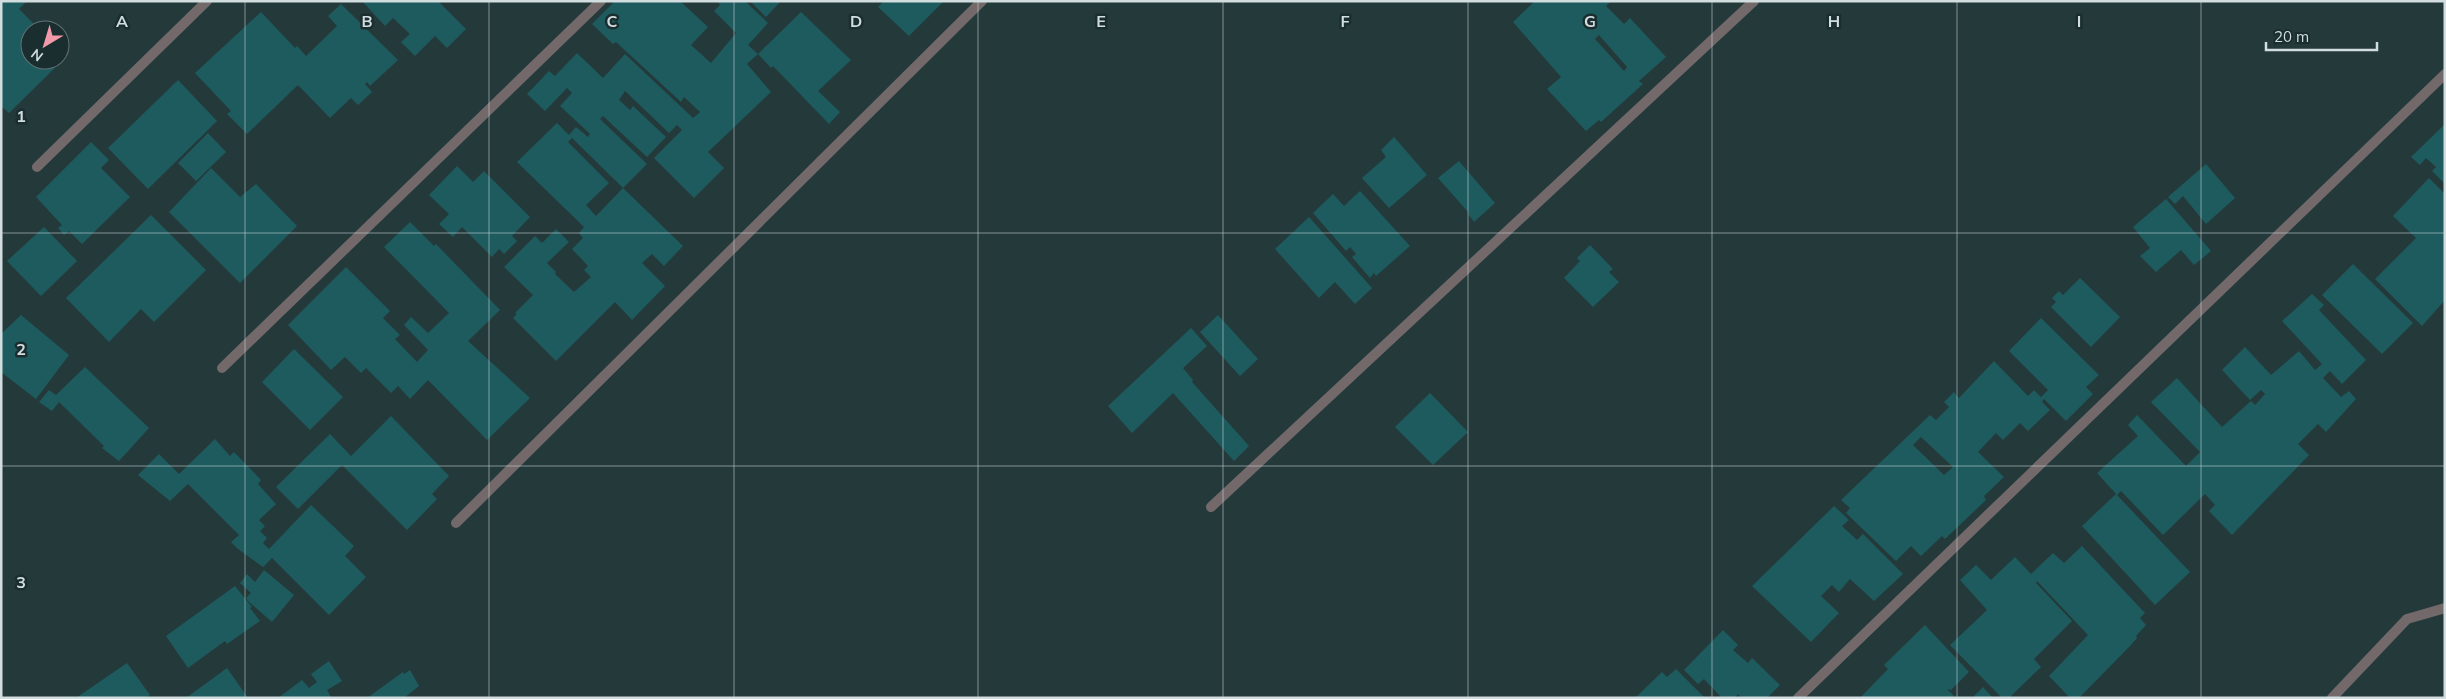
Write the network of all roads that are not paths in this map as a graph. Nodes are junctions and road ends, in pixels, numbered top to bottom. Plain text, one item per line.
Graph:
1 (207, 1) edge
2 (601, 1) edge
3 (982, 1) edge
4 (1754, 1) edge
5 (2445, 74) edge
6 (37, 167) dead end
7 (222, 368) dead end
8 (1211, 508) dead end
9 (456, 523) dead end
10 (2445, 608) edge
11 (1798, 698) edge
12 (2332, 698) edge

1 - 6 street
2 - 7 street
3 - 9 street
4 - 8 street
5 - 11 street
10 - 12 street

